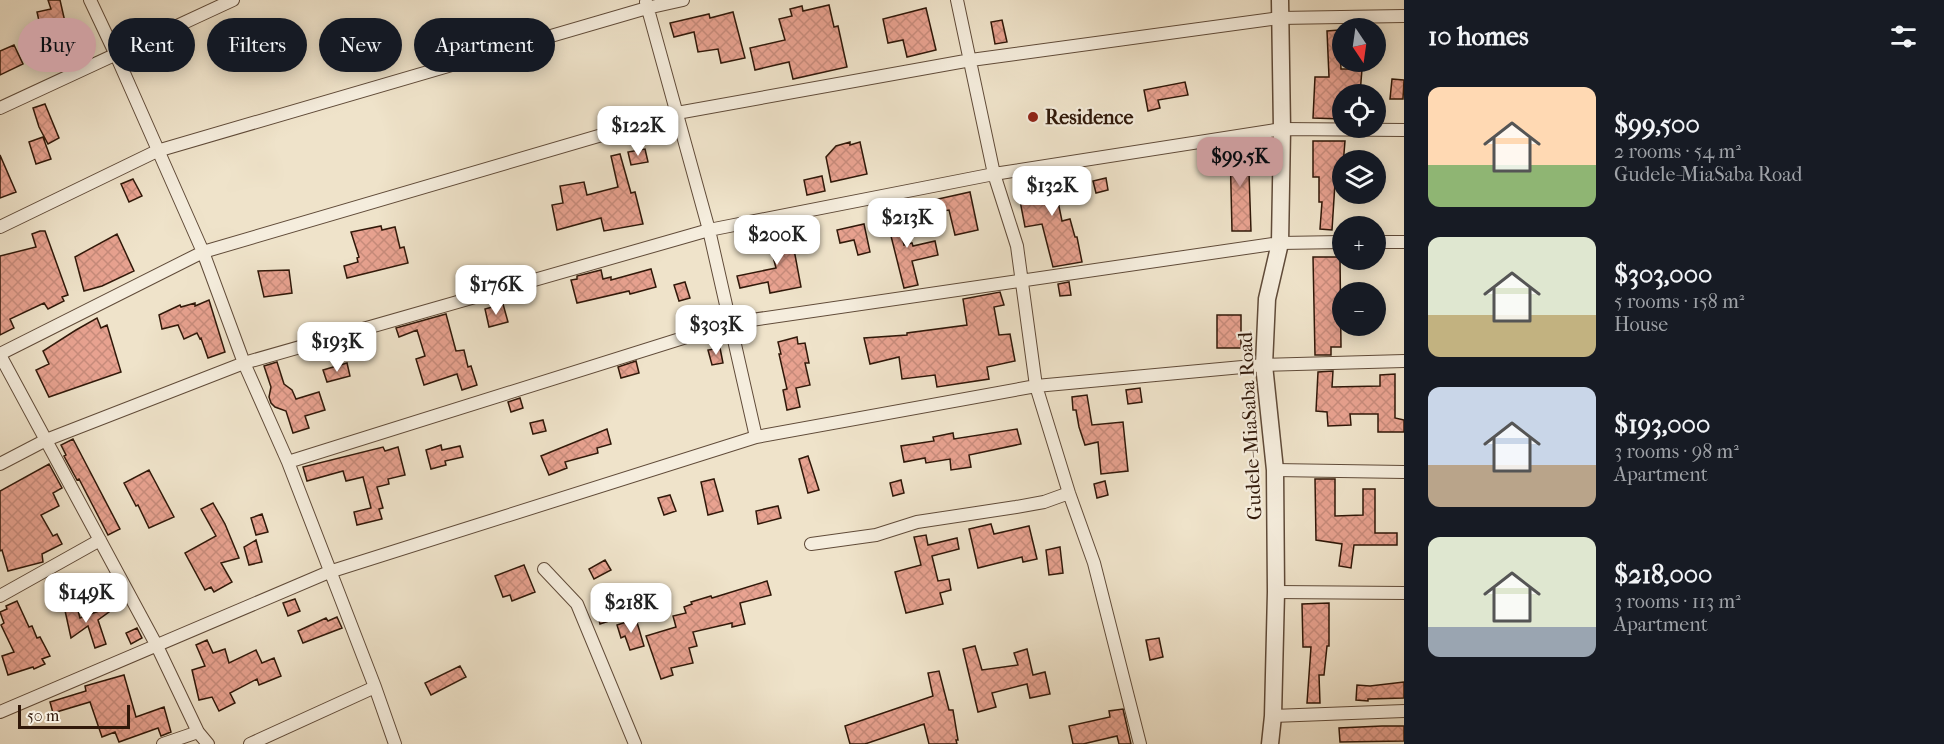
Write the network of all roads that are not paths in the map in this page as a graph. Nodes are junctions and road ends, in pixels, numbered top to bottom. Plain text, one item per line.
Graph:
1 (90, 0) edge
2 (233, 0) edge
3 (683, 0) edge
4 (957, 0) edge
5 (1280, 0) edge
6 (646, 4) edge
7 (1404, 16) edge
8 (195, 18) edge
9 (1279, 18) junction
10 (108, 38) edge
11 (108, 59) edge
12 (971, 60) junction
13 (123, 72) edge
14 (0, 108) edge
15 (677, 112) junction
16 (1282, 129) junction
17 (1404, 130) edge
18 (157, 151) junction
19 (994, 174) junction
20 (0, 227) edge
21 (709, 230) junction
22 (1332, 242) edge
23 (1386, 242) edge
24 (1404, 242) edge
25 (1280, 243) junction
26 (203, 252) junction
27 (1023, 279) junction
28 (731, 323) junction
29 (0, 355) edge
30 (1404, 361) edge
31 (244, 363) junction
32 (1264, 364) junction
33 (1036, 386) junction
34 (756, 437) junction
35 (46, 440) junction
36 (288, 462) junction
37 (0, 464) edge
38 (1275, 470) junction
39 (1404, 472) edge
40 (1069, 493) junction
41 (100, 540) junction
42 (811, 544) dead end
43 (544, 569) dead end
44 (329, 572) junction
45 (1276, 592) junction
46 (1404, 593) edge
47 (0, 596) edge
48 (157, 646) junction
49 (375, 687) junction
50 (1404, 711) edge
51 (0, 712) edge
52 (1273, 716) junction
53 (198, 732) junction
54 (163, 744) edge
55 (208, 744) edge
56 (250, 744) edge
57 (395, 744) edge
58 (635, 744) edge
59 (1140, 744) edge
60 (1270, 744) edge

1 - 10 street
2 - 8 street
3 - 6 street
4 - 12 street
5 - 9 street, Gudele-MiaSaba Road
6 - 15 street
6 - 18 street
7 - 9 street
9 - 12 street
9 - 16 street, Gudele-MiaSaba Road
11 - 14 street
12 - 15 street
12 - 19 street
13 - 18 street
15 - 21 street
15 - 26 street
16 - 17 street
16 - 19 street
16 - 25 street, Gudele-MiaSaba Road
18 - 20 street
18 - 26 street
19 - 21 street
19 - 27 street
21 - 28 street
21 - 31 street
22 - 25 street
23 - 24 street
25 - 27 street
25 - 32 street, Gudele-MiaSaba Road
26 - 29 street
26 - 31 street
27 - 28 street
27 - 33 street
28 - 34 street
28 - 36 street
29 - 35 street
30 - 32 street
31 - 35 street
31 - 36 street
32 - 33 street
32 - 38 street, Gudele-MiaSaba Road
33 - 34 street
33 - 40 street
34 - 44 street
35 - 37 street
35 - 41 street
36 - 44 street
38 - 39 street
38 - 45 street, Gudele-MiaSaba Road
40 - 42 street
40 - 59 street
41 - 47 street
41 - 48 street
43 - 58 street
44 - 48 street
44 - 49 street
45 - 46 street
45 - 52 street, Gudele-MiaSaba Road
48 - 51 street
48 - 53 street
49 - 56 street
49 - 57 street
50 - 52 street
52 - 60 street, Gudele-MiaSaba Road
53 - 54 street
53 - 55 street

